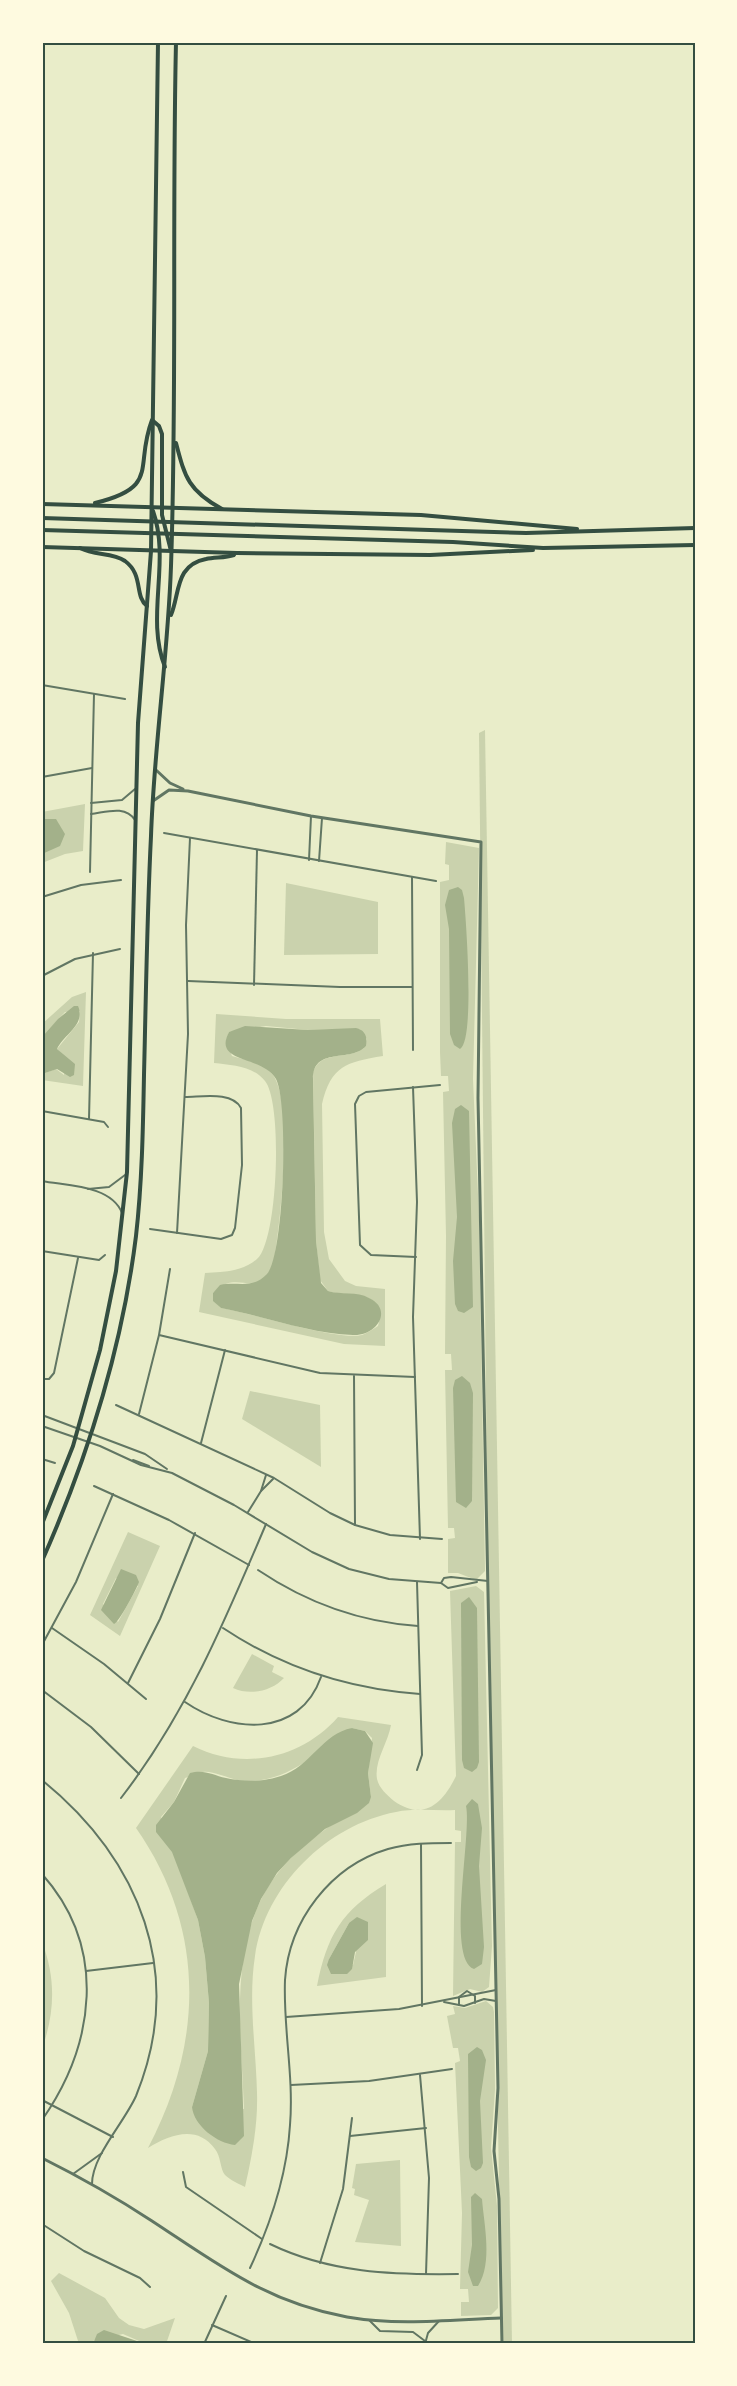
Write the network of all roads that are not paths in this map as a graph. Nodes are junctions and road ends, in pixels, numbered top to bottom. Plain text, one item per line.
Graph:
1 (158, 42) edge
2 (176, 42) edge
3 (152, 420) junction
4 (174, 435) junction
5 (42, 504) edge
6 (89, 504) junction
7 (151, 507) junction
8 (161, 508) junction
9 (172, 508) junction
10 (226, 511) junction
11 (42, 518) edge
12 (695, 528) edge
13 (584, 529) junction
14 (42, 530) edge
15 (695, 545) edge
16 (42, 547) edge
17 (80, 548) junction
18 (543, 548) junction
19 (151, 551) junction
20 (161, 552) junction
21 (171, 552) junction
22 (237, 554) junction
23 (147, 606) junction
24 (169, 619) junction
25 (165, 667) junction
26 (42, 686) edge
27 (94, 694) junction
28 (125, 699) dead end
29 (92, 768) junction
30 (156, 770) junction
31 (42, 777) edge
32 (136, 786) junction
33 (188, 791) junction
34 (122, 800) junction
35 (153, 801) junction
36 (92, 803) junction
37 (122, 810) junction
38 (91, 814) junction
39 (311, 816) junction
40 (322, 818) junction
41 (136, 822) junction
42 (312, 829) junction
43 (321, 830) junction
44 (164, 833) dead end
45 (190, 838) junction
46 (311, 846) junction
47 (319, 847) junction
48 (257, 850) junction
49 (309, 860) junction
50 (319, 861) junction
51 (90, 872) dead end
52 (412, 877) junction
53 (122, 880) dead end
54 (436, 881) dead end
55 (42, 897) edge
56 (120, 949) dead end
57 (93, 953) junction
58 (42, 976) edge
59 (188, 981) junction
60 (254, 985) junction
61 (412, 987) junction
62 (413, 1050) dead end
63 (440, 1084) dead end
64 (413, 1087) junction
65 (184, 1096) junction
66 (42, 1111) edge
67 (89, 1119) junction
68 (108, 1127) dead end
69 (127, 1172) junction
70 (42, 1181) edge
71 (87, 1189) junction
72 (123, 1215) junction
73 (150, 1229) dead end
74 (177, 1233) junction
75 (42, 1251) edge
76 (105, 1255) dead end
77 (416, 1257) junction
78 (78, 1258) junction
79 (171, 1269) dead end
80 (159, 1335) junction
81 (225, 1350) junction
82 (354, 1376) junction
83 (415, 1377) junction
84 (42, 1379) edge
85 (116, 1405) dead end
86 (139, 1414) junction
87 (43, 1416) edge
88 (42, 1426) edge
89 (78, 1429) junction
90 (92, 1434) junction
91 (76, 1437) junction
92 (89, 1442) junction
93 (201, 1443) junction
94 (153, 1458) junction
95 (42, 1459) edge
96 (55, 1463) dead end
97 (149, 1466) junction
98 (172, 1473) junction
99 (266, 1475) junction
100 (274, 1478) junction
101 (94, 1486) dead end
102 (261, 1491) junction
103 (113, 1494) junction
104 (248, 1512) junction
105 (42, 1524) edge
106 (266, 1524) junction
107 (355, 1525) junction
108 (195, 1533) junction
109 (420, 1539) junction
110 (442, 1539) dead end
111 (42, 1561) edge
112 (249, 1565) junction
113 (258, 1570) dead end
114 (458, 1578) junction
115 (488, 1581) junction
116 (417, 1582) junction
117 (477, 1582) junction
118 (441, 1583) junction
119 (459, 1588) junction
120 (418, 1626) junction
121 (52, 1628) junction
122 (223, 1628) junction
123 (42, 1645) edge
124 (321, 1676) junction
125 (128, 1683) junction
126 (42, 1690) edge
127 (420, 1694) junction
128 (146, 1699) dead end
129 (185, 1702) junction
130 (417, 1770) dead end
131 (139, 1774) junction
132 (42, 1780) edge
133 (121, 1798) dead end
134 (422, 1843) junction
135 (451, 1843) dead end
136 (42, 1874) edge
137 (153, 1963) junction
138 (86, 1971) junction
139 (496, 1990) junction
140 (474, 1995) junction
141 (459, 1997) junction
142 (496, 2001) junction
143 (441, 2002) junction
144 (475, 2003) junction
145 (459, 2005) junction
146 (422, 2006) junction
147 (286, 2017) junction
148 (452, 2069) dead end
149 (420, 2074) junction
150 (291, 2085) junction
151 (42, 2100) edge
152 (52, 2104) junction
153 (352, 2118) dead end
154 (42, 2120) edge
155 (426, 2128) junction
156 (350, 2136) junction
157 (113, 2138) junction
158 (106, 2149) junction
159 (42, 2158) edge
160 (183, 2172) dead end
161 (73, 2174) junction
162 (92, 2184) junction
163 (42, 2223) edge
164 (263, 2239) junction
165 (270, 2244) dead end
166 (320, 2263) junction
167 (250, 2268) dead end
168 (426, 2274) junction
169 (458, 2274) dead end
170 (150, 2287) dead end
171 (226, 2296) dead end
172 (501, 2318) junction
173 (369, 2320) junction
174 (439, 2321) junction
175 (212, 2325) junction
176 (425, 2343) edge
177 (204, 2344) edge
178 (256, 2344) edge
179 (502, 2344) edge

1 - 3 main road
2 - 4 main road
3 - 6 main road
3 - 7 main road
3 - 8 main road
4 - 9 main road
4 - 10 main road
5 - 6 main road
6 - 7 main road
7 - 8 main road
7 - 19 main road
7 - 20 main road
8 - 9 main road
8 - 21 main road
9 - 10 main road
9 - 21 main road
10 - 13 main road
11 - 13 main road
12 - 13 main road
14 - 18 main road
15 - 18 main road
16 - 17 main road
17 - 19 main road
17 - 23 main road
18 - 22 main road
19 - 20 main road
19 - 23 main road
20 - 21 main road
20 - 25 main road
21 - 22 main road
21 - 24 main road
22 - 24 main road
23 - 32 main road
24 - 25 main road
25 - 30 main road
26 - 27 street
27 - 28 street
27 - 29 street
29 - 31 street
29 - 36 street
30 - 33 street
30 - 35 main road
32 - 34 street
32 - 41 main road
33 - 35 street
33 - 39 street
34 - 36 street
34 - 37 street
35 - 90 main road
36 - 38 street
37 - 38 street
37 - 41 street
38 - 51 street
39 - 40 street
39 - 42 street
40 - 43 street
40 - 115 street
41 - 69 main road
42 - 43 street
42 - 46 street
43 - 47 street
44 - 45 street
45 - 48 street
45 - 59 street
46 - 47 street
46 - 49 street
47 - 50 street
48 - 49 street
48 - 60 street
49 - 50 street
50 - 52 street
52 - 54 street
52 - 61 street
53 - 55 street
56 - 57 street
57 - 58 street
57 - 67 street
59 - 60 street
59 - 65 street
60 - 61 street
61 - 62 street
63 - 64 street
64 - 77 street
64 - 77 street
65 - 74 street
65 - 74 street
66 - 67 street
67 - 68 street
69 - 71 street
69 - 72 main road
70 - 71 street
71 - 72 street
72 - 89 main road
73 - 74 street
75 - 78 street
76 - 78 street
77 - 83 street
78 - 84 street
79 - 80 street
80 - 81 street
80 - 86 street
81 - 82 street
81 - 93 street
82 - 83 street
82 - 107 street
83 - 109 street
85 - 86 street
86 - 93 street
87 - 89 street
88 - 91 street
89 - 90 street
89 - 91 main road
90 - 92 main road
90 - 94 street
91 - 92 street
91 - 105 main road
92 - 97 street
92 - 111 main road
93 - 99 street
94 - 97 street
94 - 98 street
95 - 96 street
97 - 98 street
98 - 104 street
99 - 100 street
99 - 102 street
100 - 102 street
100 - 107 street
101 - 103 street
102 - 104 street
103 - 108 street
103 - 121 street
104 - 106 street
106 - 112 street
106 - 116 street
107 - 109 street
108 - 112 street
108 - 125 street
109 - 110 street
112 - 122 street
113 - 120 street
114 - 117 street
114 - 118 street
114 - 119 street
115 - 117 street
115 - 139 street
116 - 118 street
116 - 120 street
117 - 119 street
118 - 119 street
120 - 127 street
121 - 123 street
121 - 125 street
122 - 124 street
122 - 129 street
124 - 127 street
124 - 129 street
125 - 128 street
126 - 131 street
127 - 130 street
129 - 131 street
131 - 133 street
132 - 137 street
134 - 135 street
134 - 146 street
134 - 147 street
136 - 138 street
137 - 138 street
137 - 157 street
138 - 152 street
139 - 140 street
139 - 142 street
140 - 141 street
140 - 144 street
141 - 143 street
141 - 145 street
142 - 144 street
142 - 172 street
143 - 145 street
143 - 146 street
144 - 145 street
146 - 147 street
147 - 150 street
148 - 149 street
149 - 150 street
149 - 155 street
150 - 164 street
151 - 152 street
152 - 154 street
152 - 157 street
153 - 156 street
155 - 156 street
155 - 168 street
156 - 166 street
157 - 158 street
158 - 161 street
158 - 162 street
159 - 161 street
160 - 164 street
161 - 162 street
162 - 173 street
163 - 170 street
164 - 167 street
165 - 166 street
166 - 168 street
168 - 169 street
171 - 175 street
172 - 174 street
172 - 179 street
173 - 174 street
173 - 176 street
174 - 176 street
175 - 177 street
175 - 178 street

